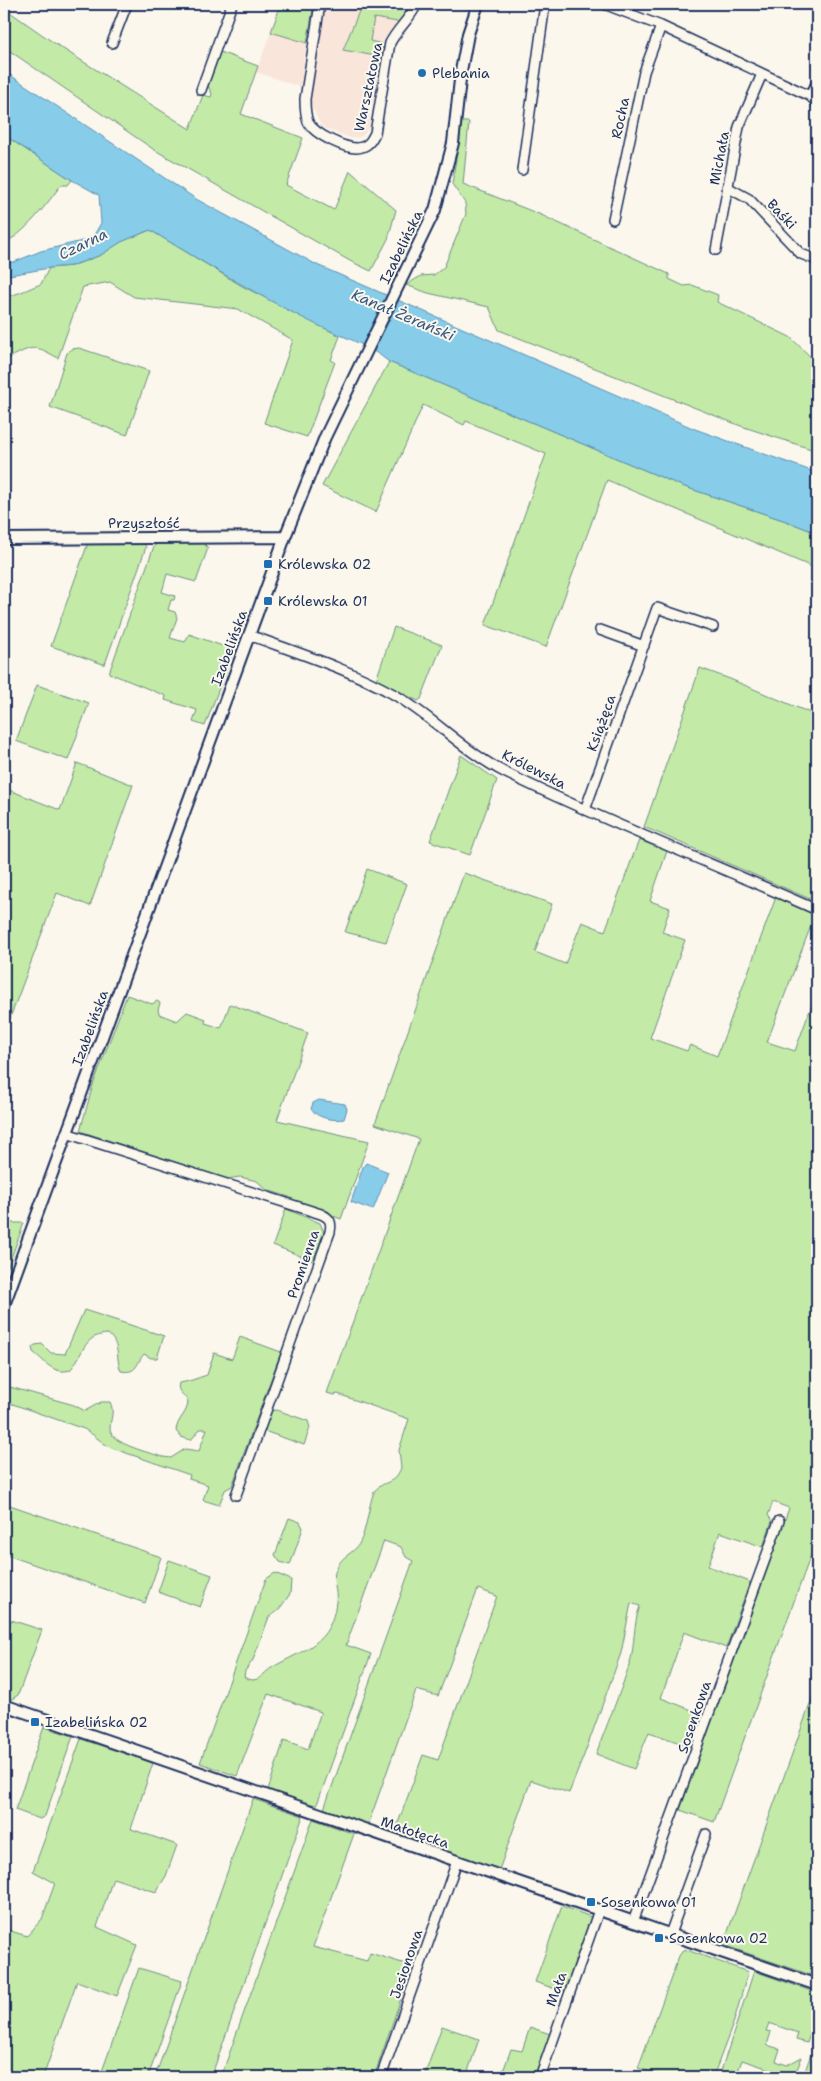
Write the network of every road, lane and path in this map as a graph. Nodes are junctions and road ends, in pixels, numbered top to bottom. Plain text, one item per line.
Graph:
1 (127, 4) edge
2 (232, 4) edge
3 (320, 4) edge
4 (417, 4) edge
5 (478, 4) edge
6 (545, 4) edge
7 (605, 4) edge
8 (661, 26) junction
9 (112, 43) dead end
10 (762, 74) junction
11 (817, 82) edge
12 (201, 90) dead end
13 (814, 100) edge
14 (522, 170) dead end
15 (727, 187) junction
16 (613, 219) dead end
17 (716, 250) dead end
18 (817, 260) edge
19 (285, 537) junction
20 (4, 539) edge
21 (713, 627) dead end
22 (600, 630) dead end
23 (249, 635) junction
24 (644, 646) junction
25 (585, 810) junction
26 (817, 910) edge
27 (66, 1133) junction
28 (4, 1305) edge
29 (236, 1495) dead end
30 (779, 1521) dead end
31 (4, 1705) edge
32 (706, 1834) dead end
33 (457, 1861) junction
34 (599, 1910) junction
35 (633, 1922) junction
36 (670, 1934) junction
37 (817, 1985) edge
38 (381, 2077) edge
39 (540, 2077) edge

1 - 9 street
2 - 12 street
3 - 4 street, Warsztatowa
5 - 19 street, Izabelińska
6 - 14 street
7 - 8 street
8 - 10 street
8 - 16 street, Rocha
10 - 13 street
10 - 15 street, Michała
11 - 13 street
15 - 17 street, Michała
15 - 18 street, Baśki
19 - 20 street, Przyszłość
19 - 23 street, Izabelińska
21 - 24 street, Książęca
22 - 24 street
23 - 25 street, Królewska
23 - 27 street, Izabelińska
24 - 25 street, Książęca
25 - 26 street, Królewska
27 - 28 street, Izabelińska
27 - 29 street, Promienna
30 - 35 street, Sosenkowa
31 - 33 street, Małołęcka
32 - 36 street
33 - 34 street, Małołęcka
33 - 38 street, Jesionowa
34 - 35 street, Małołęcka
34 - 39 street, Mała
35 - 36 street, Małołęcka
36 - 37 street, Małołęcka

